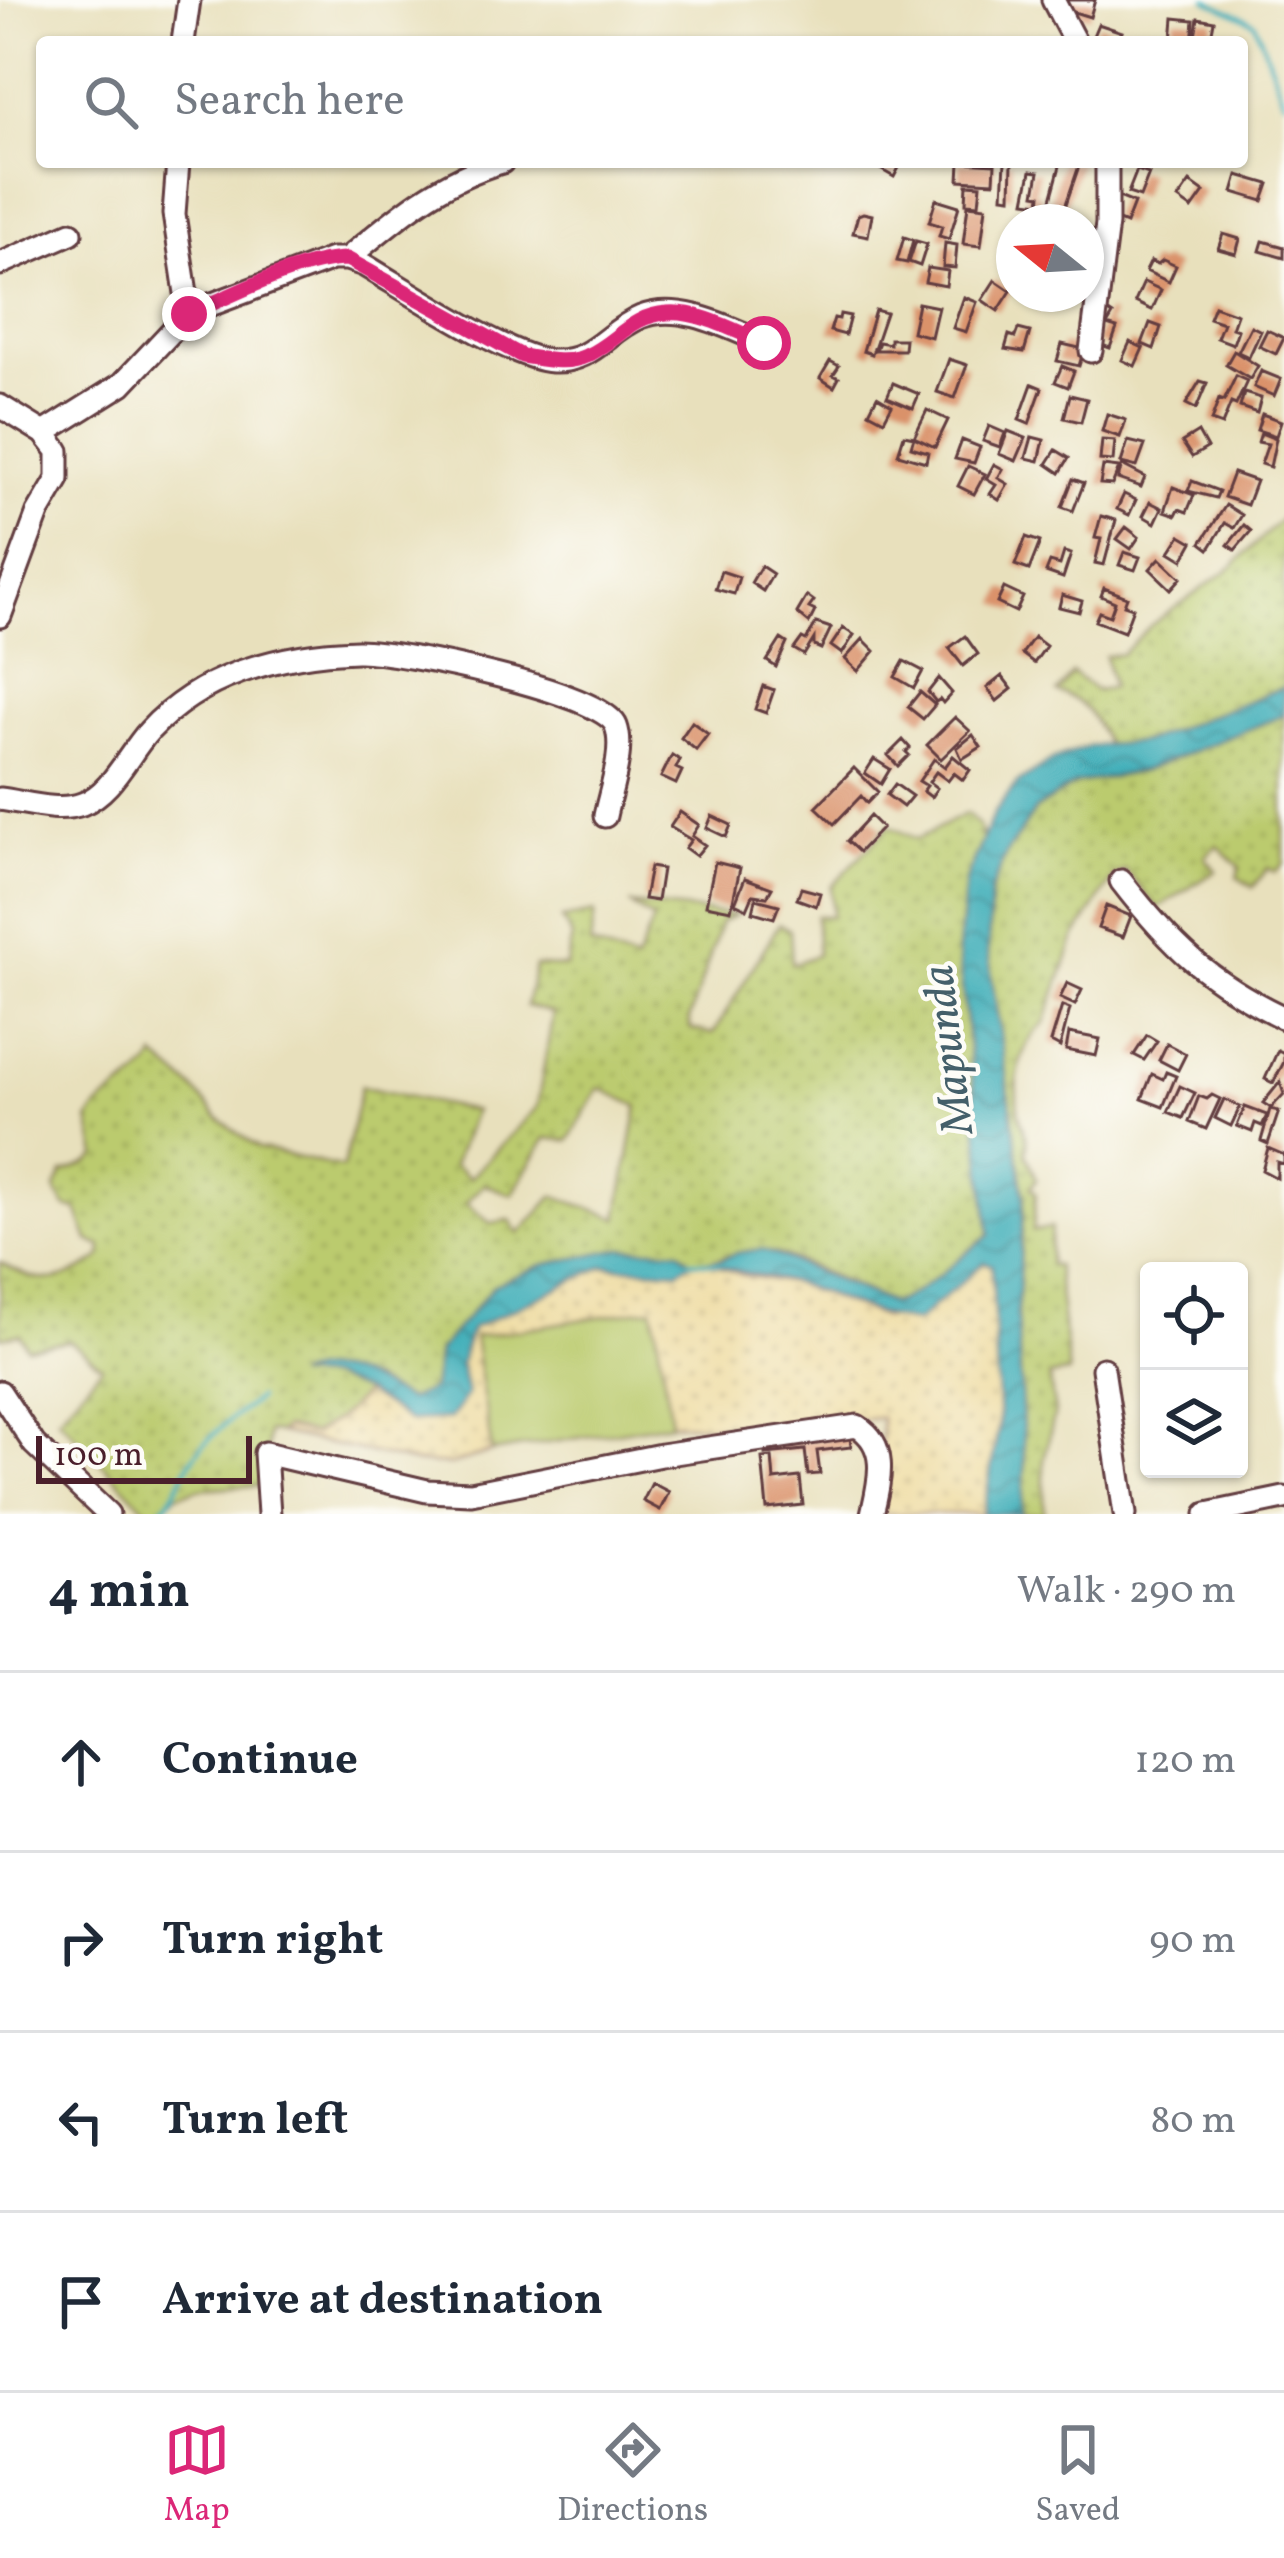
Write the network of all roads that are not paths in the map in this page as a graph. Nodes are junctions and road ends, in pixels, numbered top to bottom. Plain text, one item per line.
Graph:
1 (189, 0) edge
2 (1053, 0) edge
3 (184, 36) edge
4 (1072, 36) edge
5 (178, 168) edge
6 (484, 168) edge
7 (1107, 168) edge
8 (71, 233) dead end
9 (347, 259) junction
10 (0, 264) edge
11 (189, 314) junction
12 (764, 343) dead end
13 (1091, 351) dead end
14 (0, 406) edge
15 (44, 433) junction
16 (0, 616) edge
17 (0, 799) edge
18 (605, 816) dead end
19 (1121, 881) dead end
20 (1284, 1018) edge
21 (1103, 1369) dead end
22 (0, 1392) edge
23 (1284, 1498) edge
24 (108, 1514) edge
25 (269, 1514) edge
26 (872, 1514) edge
27 (1125, 1514) edge
28 (1207, 1514) edge

1 - 3 street
2 - 4 street
5 - 11 street
6 - 9 street
7 - 13 street
8 - 10 street
9 - 11 street
9 - 12 street
11 - 15 street
14 - 15 street
15 - 16 street
17 - 18 street
19 - 20 street
21 - 27 street
22 - 24 street
23 - 28 street
25 - 26 street

